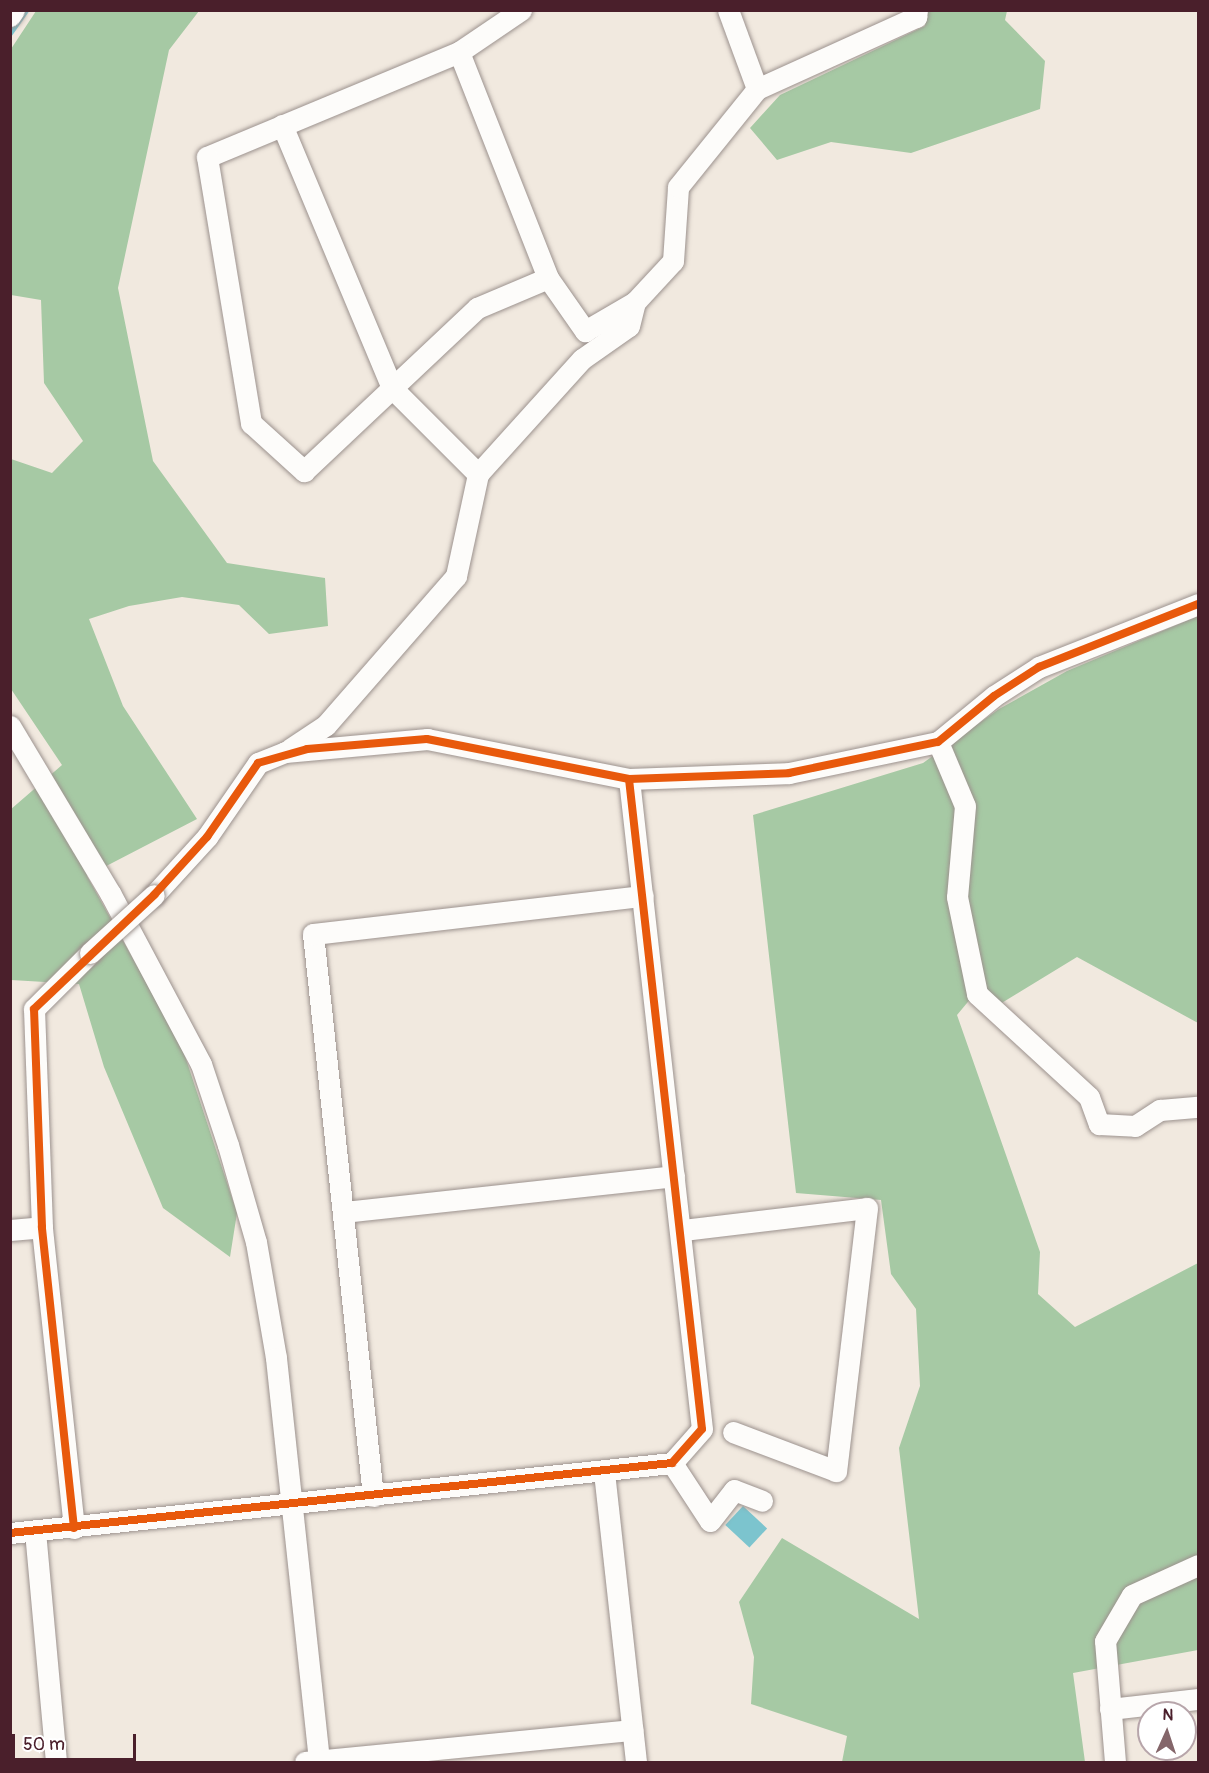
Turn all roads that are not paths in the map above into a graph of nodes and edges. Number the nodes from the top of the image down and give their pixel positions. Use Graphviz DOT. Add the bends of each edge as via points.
graph roads {
  1 [pos="14,10"];
  2 [pos="521,10"];
  3 [pos="728,10"];
  4 [pos="917,10"];
  5 [pos="10,16"];
  6 [pos="459,52"];
  7 [pos="757,89"];
  8 [pos="282,125"];
  9 [pos="548,278"];
  10 [pos="634,302"];
  11 [pos="392,388"];
  12 [pos="477,474"];
  13 [pos="1198,604"];
  14 [pos="10,726"];
  15 [pos="938,742"];
  16 [pos="285,753"];
  17 [pos="629,779"];
  18 [pos="643,896"];
  19 [pos="1198,1107"];
  20 [pos="674,1176"];
  21 [pos="344,1212"];
  22 [pos="42,1227"];
  23 [pos="10,1230"];
  24 [pos="682,1230"];
  25 [pos="733,1432"];
  26 [pos="672,1463"];
  27 [pos="604,1472"];
  28 [pos="373,1496"];
  29 [pos="762,1501"];
  30 [pos="292,1503"];
  31 [pos="74,1528"];
  32 [pos="35,1531"];
  33 [pos="10,1533"];
  34 [pos="1198,1565"];
  35 [pos="1198,1699"];
  36 [pos="1110,1709"];
  37 [pos="632,1730"];
  38 [pos="56,1762"];
  39 [pos="314,1762"];
  40 [pos="636,1762"];
  41 [pos="1115,1762"];
  1 -- 5 [label="street"];
  2 -- 6 [label="street"];
  3 -- 7 [label="street"];
  4 -- 7 [label="street" via="916,17"];
  6 -- 8 [label="street"];
  6 -- 9 [label="street"];
  7 -- 10 [label="street" via="678,187 672,261"];
  8 -- 11 [label="street"];
  8 -- 11 [label="street" via="207,157 251,423 304,471"];
  9 -- 10 [label="street" via="585,331"];
  9 -- 11 [label="street" via="477,308"];
  10 -- 12 [label="street" via="629,326 582,359"];
  11 -- 12 [label="street"];
  12 -- 16 [label="street" via="456,576 326,725"];
  13 -- 15 [label="street" via="1039,668 994,696"];
  14 -- 30 [label="street" via="110,893 201,1064 256,1242 276,1358"];
  15 -- 17 [label="street" via="789,773"];
  15 -- 19 [label="street" via="965,806 957,897 977,994 1089,1097 1099,1124 1135,1126 1160,1110"];
  16 -- 17 [label="street" via="427,739"];
  16 -- 22 [label="street, bridge" via="258,763 207,837 154,895 34,1009"];
  17 -- 18 [label="street"];
  18 -- 20 [label="street"];
  18 -- 21 [label="street" via="313,934"];
  20 -- 21 [label="street"];
  20 -- 24 [label="street"];
  21 -- 28 [label="street"];
  22 -- 23 [label="street"];
  22 -- 31 [label="street"];
  24 -- 25 [label="street" via="867,1208 836,1471"];
  24 -- 26 [label="street" via="702,1430"];
  26 -- 27 [label="street"];
  26 -- 29 [label="street" via="710,1521 734,1490"];
  27 -- 28 [label="street"];
  27 -- 37 [label="street"];
  28 -- 30 [label="street"];
  30 -- 31 [label="street"];
  30 -- 39 [label="street"];
  31 -- 32 [label="street"];
  32 -- 33 [label="street"];
  32 -- 38 [label="street"];
  34 -- 36 [label="street" via="1132,1595 1105,1641"];
  35 -- 36 [label="street"];
  36 -- 41 [label="street"];
  37 -- 39 [label="street"];
  37 -- 40 [label="street"];
}
